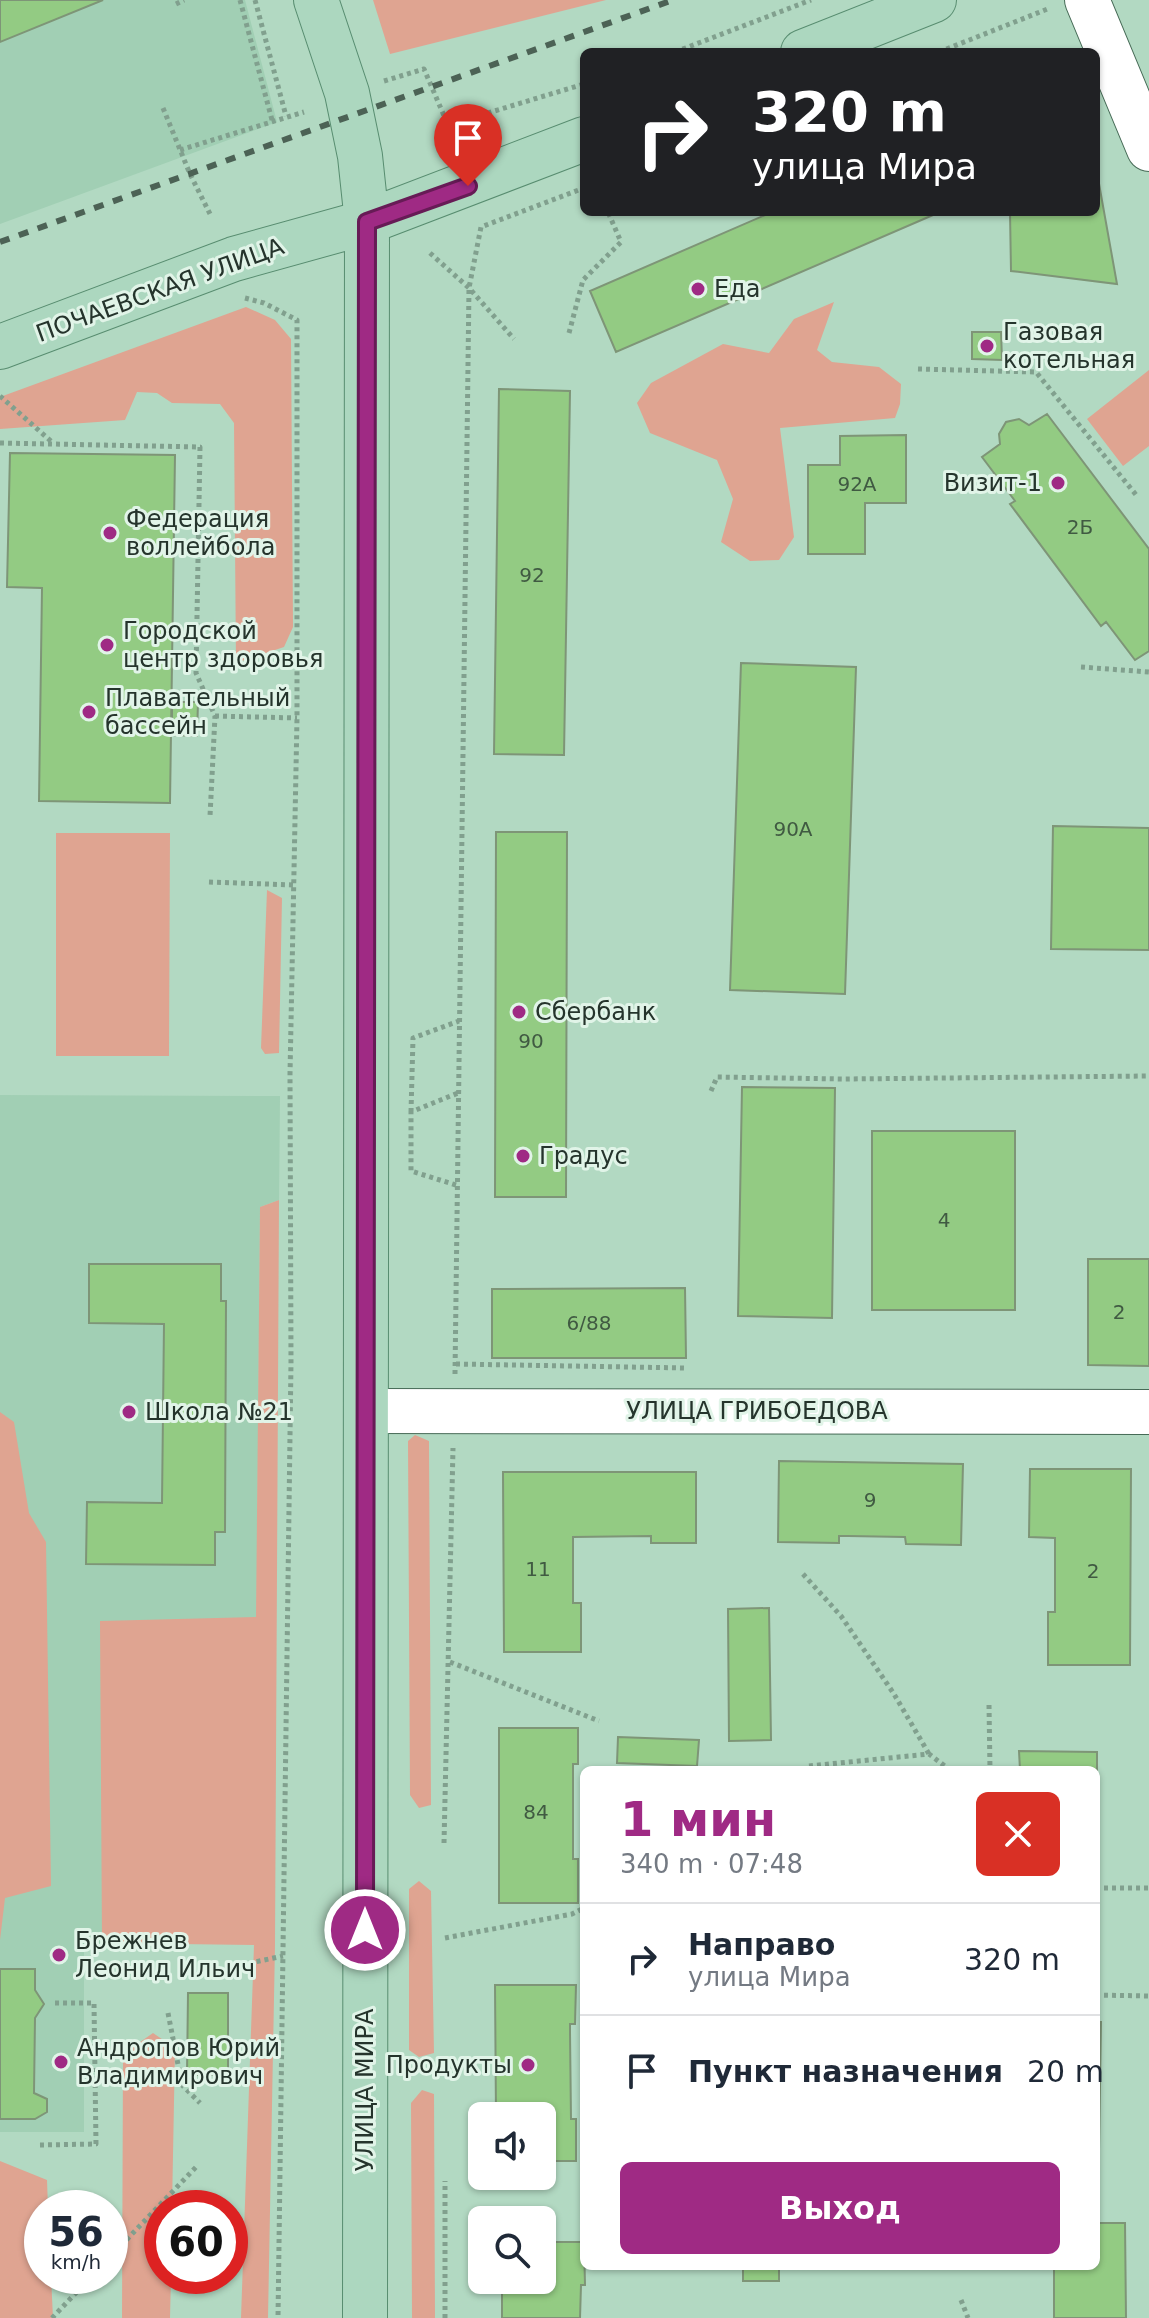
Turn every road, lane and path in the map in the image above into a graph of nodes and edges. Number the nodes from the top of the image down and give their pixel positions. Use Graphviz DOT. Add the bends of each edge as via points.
graph roads {
  1 [pos="184,0"];
  2 [pos="240,0"];
  3 [pos="255,0"];
  4 [pos="316,0"];
  5 [pos="811,0"];
  6 [pos="934,0"];
  7 [pos="1071,3"];
  8 [pos="176,4"];
  9 [pos="685,48"];
  10 [pos="813,48"];
  11 [pos="950,48"];
  12 [pos="1095,48"];
  13 [pos="1100,57"];
  14 [pos="384,81"];
  15 [pos="580,85"];
  16 [pos="163,108"];
  17 [pos="304,112"];
  18 [pos="286,116"];
  19 [pos="272,120"];
  20 [pos="580,141"];
  21 [pos="1149,149"];
  22 [pos="180,150"];
  23 [pos="580,190"];
  24 [pos="210,214"];
  25 [pos="610,216"];
  26 [pos="367,222"];
  27 [pos="430,253"];
  28 [pos="469,288"];
  29 [pos="264,303"];
  30 [pos="569,333"];
  31 [pos="514,339"];
  32 [pos="0,347"];
  33 [pos="918,369"];
  34 [pos="0,396"];
  35 [pos="0,443"];
  36 [pos="54,444"];
  37 [pos="1137,496"];
  38 [pos="1081,667"];
  39 [pos="1149,672"];
  40 [pos="215,716"];
  41 [pos="297,718"];
  42 [pos="210,816"];
  43 [pos="209,882"];
  44 [pos="294,885"];
  45 [pos="459,1021"];
  46 [pos="1149,1076"];
  47 [pos="711,1091"];
  48 [pos="458,1093"];
  49 [pos="411,1112"];
  50 [pos="456,1185"];
  51 [pos="454,1409"];
  52 [pos="366,1411"];
  53 [pos="1149,1412"];
  54 [pos="803,1574"];
  55 [pos="450,1662"];
  56 [pos="989,1705"];
  57 [pos="599,1721"];
  58 [pos="929,1754"];
  59 [pos="809,1766"];
  60 [pos="945,1766"];
  61 [pos="990,1766"];
  62 [pos="444,1843"];
  63 [pos="1100,1888"];
  64 [pos="1149,1888"];
  65 [pos="580,1910"];
  66 [pos="445,1938"];
  67 [pos="283,1956"];
  68 [pos="194,1975"];
  69 [pos="1100,1995"];
  70 [pos="1149,1996"];
  71 [pos="53,2003"];
  72 [pos="168,2013"];
  73 [pos="200,2103"];
  74 [pos="40,2145"];
  75 [pos="198,2165"];
  76 [pos="445,2181"];
  77 [pos="128,2238"];
  78 [pos="75,2294"];
  79 [pos="961,2300"];
  80 [pos="52,2318"];
  81 [pos="278,2318"];
  82 [pos="365,2318"];
  83 [pos="445,2318"];
  84 [pos="968,2318"];
  1 -- 8 [label="path"];
  2 -- 19 [label="path"];
  3 -- 18 [label="path"];
  4 -- 26 [label="main road, УЛИЦА МИРА" via="347,93"];
  5 -- 9 [label="path"];
  6 -- 10 [label="main road"];
  7 -- 11 [label="path"];
  7 -- 12 [label="street"];
  13 -- 21 [label="street"];
  14 -- 15 [label="path" via="424,69 448,125"];
  16 -- 22 [label="path"];
  17 -- 18 [label="path"];
  18 -- 19 [label="path"];
  19 -- 22 [label="path"];
  20 -- 26 [label="main road"];
  22 -- 24 [label="path"];
  23 -- 28 [label="path" via="481,227"];
  25 -- 30 [label="path" via="621,242 583,280"];
  26 -- 32 [label="main road, ПОЧАЕВСКАЯ УЛИЦА" via="234,259"];
  26 -- 52 [label="main road, УЛИЦА МИРА"];
  27 -- 28 [label="path"];
  28 -- 31 [label="path"];
  28 -- 45 [label="path"];
  29 -- 41 [label="path" via="297,320"];
  33 -- 37 [label="path" via="1036,372"];
  34 -- 36 [label="path"];
  35 -- 36 [label="path"];
  36 -- 40 [label="path" via="200,447 196,673"];
  38 -- 39 [label="path"];
  40 -- 41 [label="path"];
  40 -- 42 [label="path"];
  41 -- 44 [label="path"];
  43 -- 44 [label="path"];
  44 -- 67 [label="path"];
  45 -- 48 [label="path"];
  45 -- 49 [label="path" via="413,1038"];
  46 -- 47 [label="path" via="717,1077"];
  48 -- 49 [label="path"];
  48 -- 50 [label="path"];
  49 -- 50 [label="path" via="411,1171"];
  50 -- 51 [label="path"];
  51 -- 52 [label="street, УЛИЦА ГРИБОЕДОВА"];
  51 -- 53 [label="street, УЛИЦА ГРИБОЕДОВА"];
  51 -- 55 [label="path"];
  52 -- 82 [label="main road, УЛИЦА МИРА"];
  54 -- 58 [label="path" via="841,1616"];
  55 -- 57 [label="path"];
  55 -- 62 [label="path"];
  56 -- 61 [label="path"];
  58 -- 59 [label="path"];
  58 -- 60 [label="path"];
  63 -- 64 [label="path"];
  65 -- 66 [label="path"];
  67 -- 68 [label="path"];
  67 -- 81 [label="path"];
  69 -- 70 [label="path"];
  71 -- 74 [label="path" via="94,2003 96,2144"];
  72 -- 73 [label="path" via="182,2085"];
  75 -- 77 [label="path"];
  76 -- 83 [label="path"];
  78 -- 80 [label="path"];
  79 -- 84 [label="path"];
}
